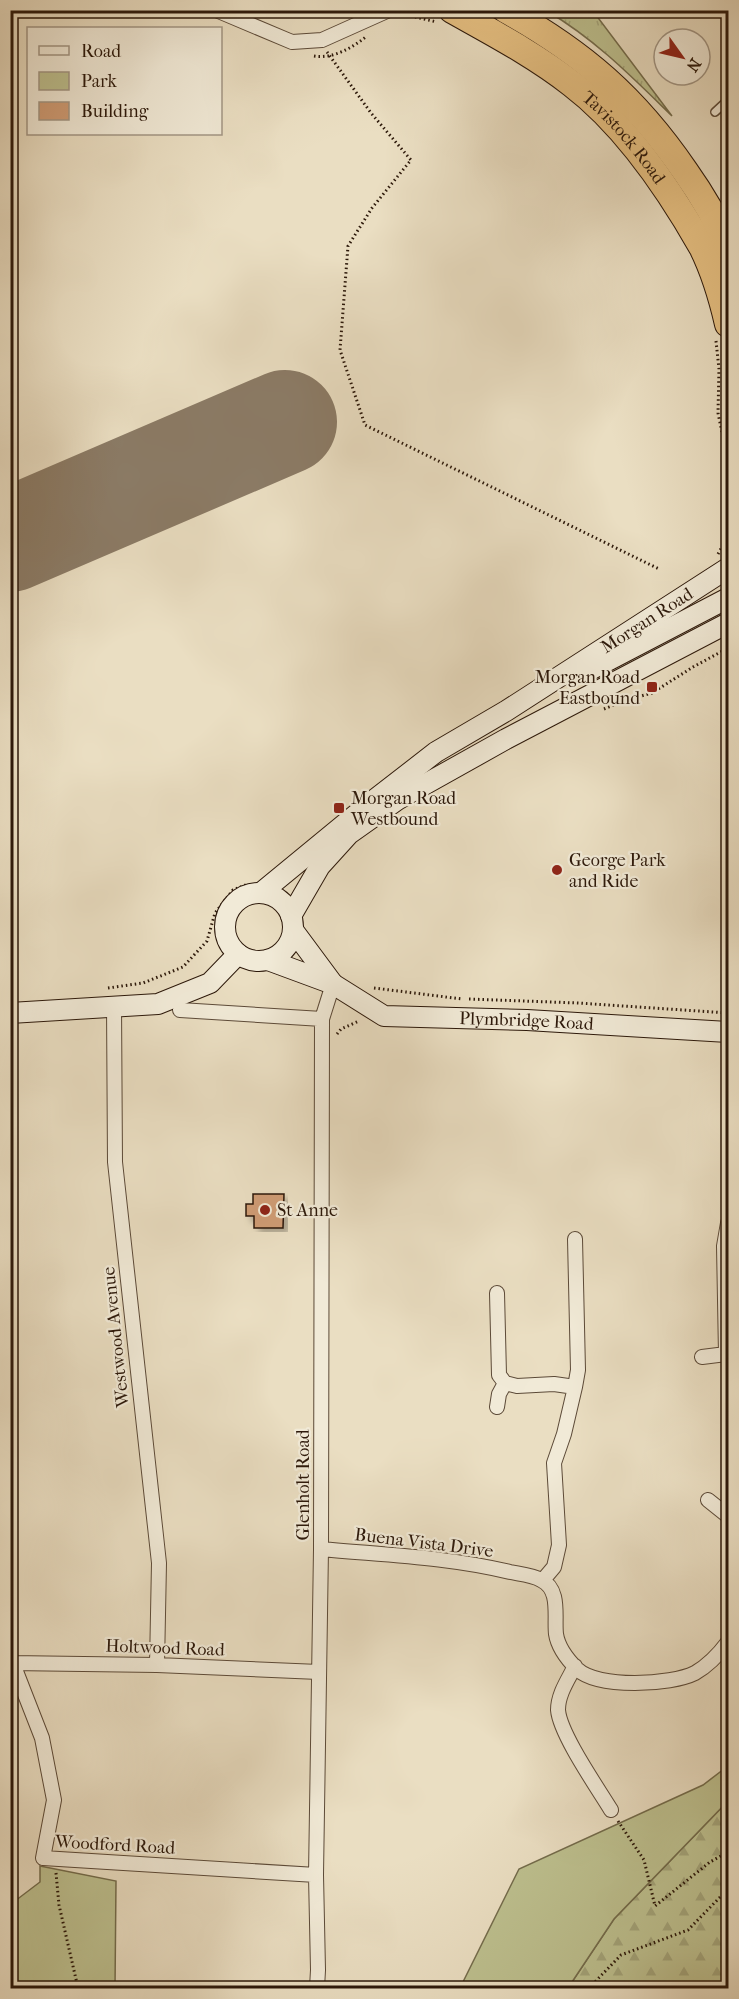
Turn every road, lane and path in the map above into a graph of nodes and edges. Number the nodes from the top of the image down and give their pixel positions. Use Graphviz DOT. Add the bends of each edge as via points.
graph roads {
  1 [pos="216,10"];
  2 [pos="368,10"];
  3 [pos="389,10"];
  4 [pos="403,10"];
  5 [pos="506,10"];
  6 [pos="723,10"];
  7 [pos="729,15"];
  8 [pos="445,16"];
  9 [pos="245,17"];
  10 [pos="349,28"];
  11 [pos="319,40"];
  12 [pos="729,100"];
  13 [pos="715,112"];
  14 [pos="729,247"];
  15 [pos="722,328"];
  16 [pos="729,461"];
  17 [pos="729,568"];
  18 [pos="659,569"];
  19 [pos="729,598"];
  20 [pos="729,623"];
  21 [pos="729,648"];
  22 [pos="602,710"];
  23 [pos="506,711"];
  24 [pos="262,892"];
  25 [pos="292,923"];
  26 [pos="238,954"];
  27 [pos="268,960"];
  28 [pos="366,983"];
  29 [pos="333,984"];
  30 [pos="114,1005"];
  31 [pos="180,1010"];
  32 [pos="10,1013"];
  33 [pos="729,1013"];
  34 [pos="384,1016"];
  35 [pos="321,1019"];
  36 [pos="729,1032"];
  37 [pos="321,1053"];
  38 [pos="729,1223"];
  39 [pos="575,1239"];
  40 [pos="497,1293"];
  41 [pos="702,1357"];
  42 [pos="505,1383"];
  43 [pos="575,1387"];
  44 [pos="497,1407"];
  45 [pos="708,1500"];
  46 [pos="729,1516"];
  47 [pos="321,1549"];
  48 [pos="543,1580"];
  49 [pos="729,1642"];
  50 [pos="12,1661"];
  51 [pos="157,1665"];
  52 [pos="575,1666"];
  53 [pos="319,1671"];
  54 [pos="611,1810"];
  55 [pos="729,1852"];
  56 [pos="55,1859"];
  57 [pos="316,1875"];
  58 [pos="729,1888"];
  59 [pos="78,1989"];
  60 [pos="317,1989"];
  61 [pos="590,1989"];
  1 -- 9 [label="street"];
  2 -- 10 [label="street"];
  3 -- 10 [label="street"];
  4 -- 8 [label="path" via="415,17"];
  5 -- 14 [label="highway, Tavistock Road" via="569,50 633,105 665,141 704,199"];
  6 -- 7 [label="street"];
  8 -- 15 [label="highway, Tavistock Road" via="511,43 573,84 630,141 655,172 702,249 723,299"];
  9 -- 11 [label="street" via="292,42"];
  10 -- 11 [label="street"];
  11 -- 18 [label="path" via="371,113 411,160 372,208 348,246 340,350 365,425"];
  12 -- 13 [label="lane"];
  15 -- 16 [label="path" via="718,413"];
  17 -- 23 [label="main road, Morgan Road"];
  19 -- 23 [label="main road, Morgan Road"];
  20 -- 25 [label="main road, Morgan Road" via="397,800 349,834 320,866"];
  21 -- 22 [label="path" via="652,693"];
  23 -- 24 [label="main road, Morgan Road" via="436,752"];
  24 -- 25 [label="main road" via="286,906"];
  24 -- 26 [label="main road" via="238,899 227,915 225,934"];
  25 -- 27 [label="main road" via="290,942"];
  25 -- 29 [label="main road"];
  26 -- 27 [label="main road" via="249,960"];
  26 -- 30 [label="main road" via="210,983 179,996 158,1004"];
  27 -- 29 [label="main road"];
  28 -- 33 [label="path" via="375,989 460,999"];
  29 -- 34 [label="main road"];
  29 -- 35 [label="street, Glenholt Road"];
  30 -- 32 [label="main road"];
  30 -- 51 [label="street, Westwood Avenue" via="115,1162 159,1563"];
  31 -- 35 [label="street"];
  34 -- 36 [label="main road, Plymbridge Road"];
  34 -- 37 [label="path" via="340,1029"];
  35 -- 37 [label="street, Glenholt Road"];
  37 -- 47 [label="street, Glenholt Road"];
  38 -- 41 [label="street" via="724,1246 726,1354"];
  39 -- 43 [label="street"];
  40 -- 42 [label="street" via="499,1375"];
  42 -- 43 [label="street"];
  42 -- 44 [label="street"];
  43 -- 48 [label="street" via="554,1463 559,1545 554,1567"];
  45 -- 46 [label="street"];
  47 -- 48 [label="street, Buena Vista Drive" via="476,1564"];
  47 -- 53 [label="street, Glenholt Road"];
  48 -- 52 [label="street" via="553,1593 556,1634"];
  49 -- 52 [label="street" via="712,1661 676,1679 601,1681"];
  50 -- 51 [label="street, Holtwood Road"];
  50 -- 56 [label="street, Woodford Road" via="42,1738 54,1800 43,1858"];
  51 -- 53 [label="street, Holtwood Road"];
  52 -- 54 [label="street" via="558,1708 561,1727"];
  53 -- 57 [label="street, Glenholt Road"];
  54 -- 55 [label="path" via="644,1860 656,1906 710,1862"];
  56 -- 57 [label="street, Woodford Road"];
  56 -- 59 [label="path" via="59,1905"];
  57 -- 60 [label="street, Glenholt Road"];
  58 -- 61 [label="path" via="688,1930 621,1955"];
}
